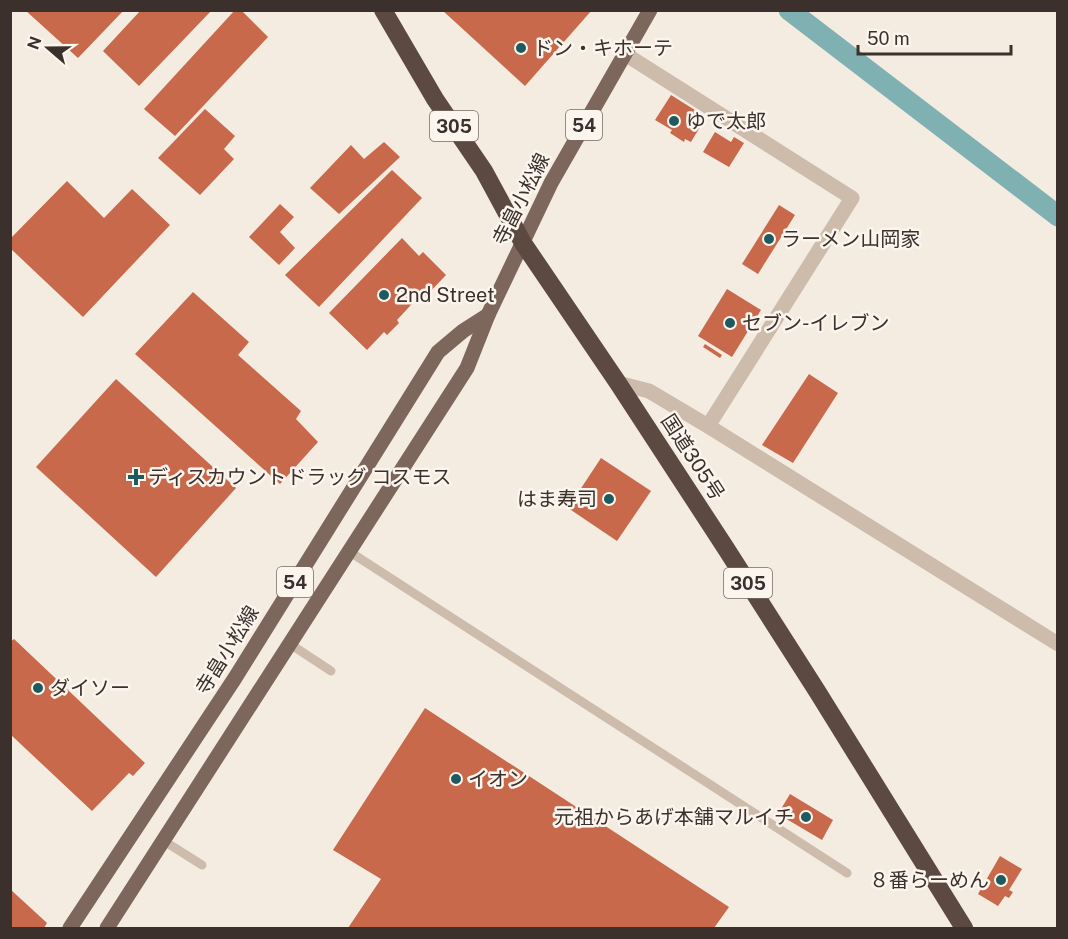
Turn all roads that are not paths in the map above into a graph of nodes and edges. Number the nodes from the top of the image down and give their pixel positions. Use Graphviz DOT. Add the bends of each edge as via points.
graph roads {
  1 [pos="383,10"];
  2 [pos="650,10"];
  3 [pos="625,54"];
  4 [pos="523,243"];
  5 [pos="488,315"];
  6 [pos="618,383"];
  7 [pos="708,426"];
  8 [pos="350,552"];
  9 [pos="290,644"];
  10 [pos="1058,644"];
  11 [pos="331,671"];
  12 [pos="164,841"];
  13 [pos="202,866"];
  14 [pos="846,873"];
  15 [pos="70,928"];
  16 [pos="107,928"];
  17 [pos="964,928"];
  1 -- 4 [label="highway, 国道305号 / 305" via="435,99 484,171"];
  2 -- 3 [label="main road, 寺畠小松線 / 54"];
  3 -- 4 [label="main road, 寺畠小松線 / 54" via="551,183"];
  3 -- 7 [label="street" via="852,198"];
  4 -- 5 [label="main road, 寺畠小松線 / 54"];
  4 -- 6 [label="highway, 国道305号 / 305"];
  5 -- 8 [label="main road, 寺畠小松線 / 54" via="467,368"];
  5 -- 15 [label="main road, 寺畠小松線 / 54" via="438,352 235,678"];
  6 -- 7 [label="street" via="649,391"];
  6 -- 17 [label="highway, 国道305号 / 305"];
  7 -- 10 [label="street"];
  8 -- 9 [label="main road, 寺畠小松線 / 54"];
  8 -- 14 [label="lane"];
  9 -- 11 [label="lane"];
  9 -- 12 [label="main road, 寺畠小松線 / 54"];
  12 -- 13 [label="lane"];
  12 -- 16 [label="main road, 寺畠小松線 / 54"];
}
